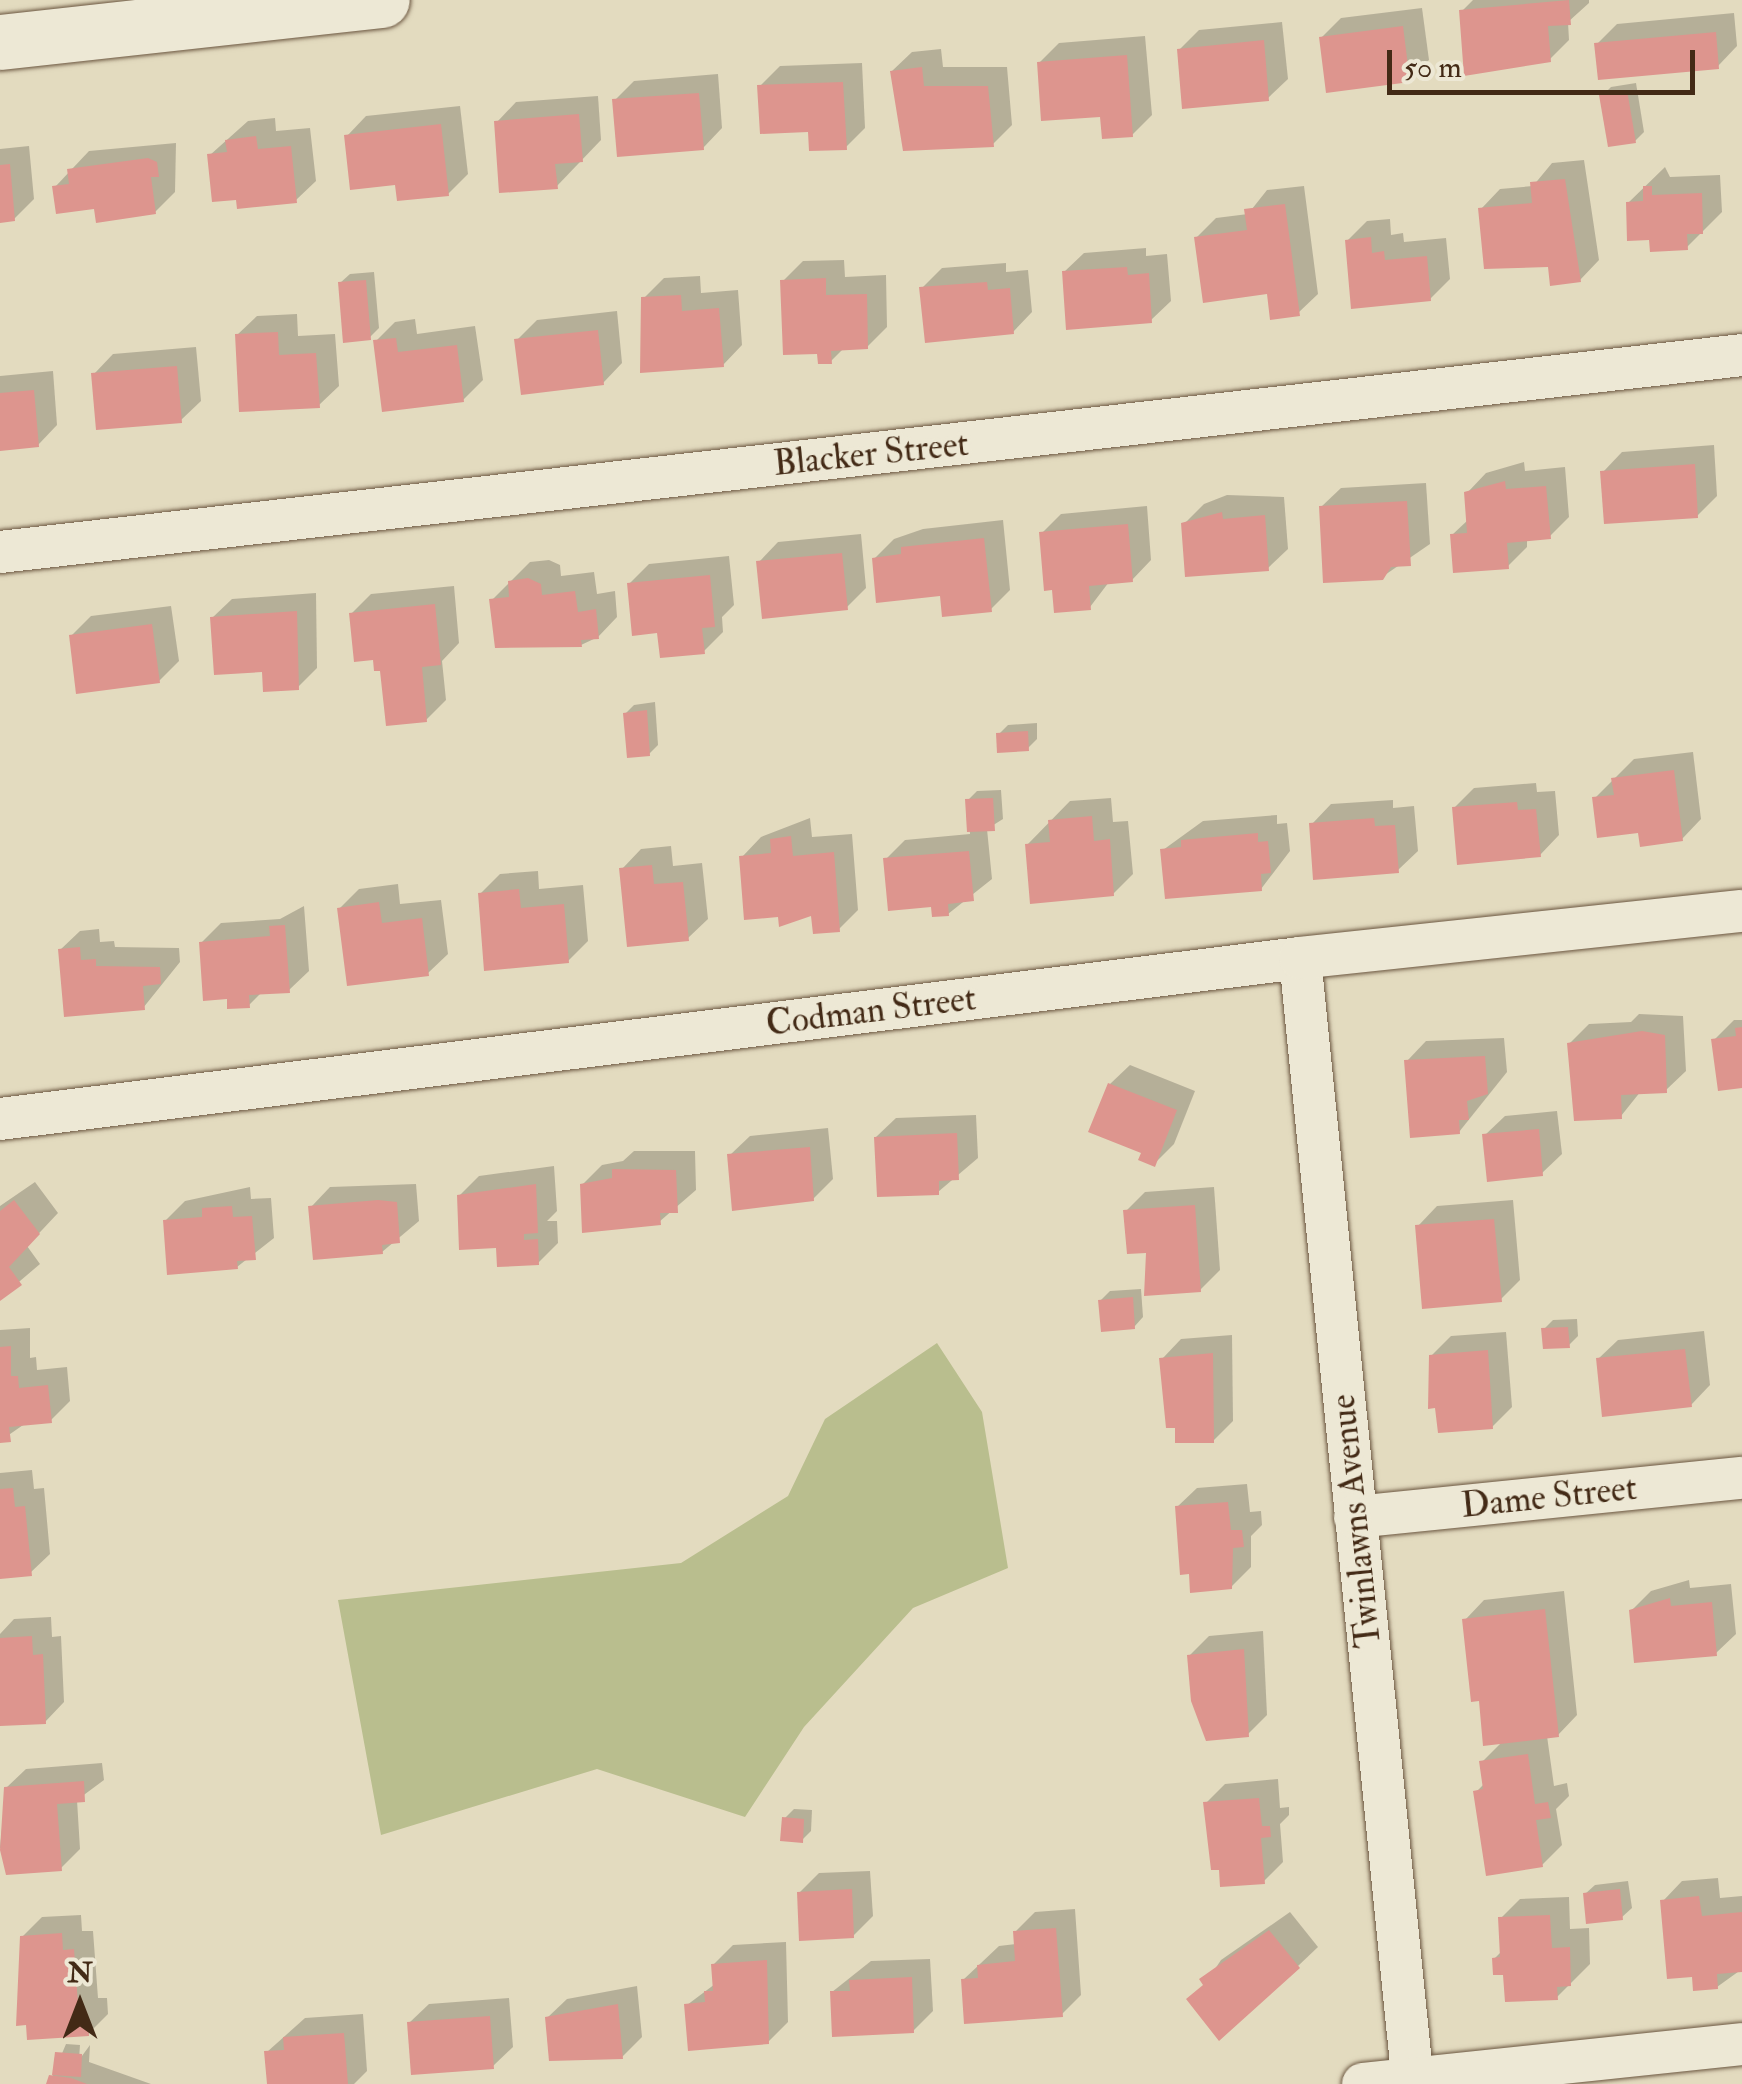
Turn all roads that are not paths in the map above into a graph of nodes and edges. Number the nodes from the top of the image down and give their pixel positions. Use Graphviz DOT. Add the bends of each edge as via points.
graph roads {
  1 [pos="382,0"];
  2 [pos="0,42"];
  3 [pos="1742,355"];
  4 [pos="0,552"];
  5 [pos="1742,910"];
  6 [pos="1300,958"];
  7 [pos="0,1119"];
  8 [pos="1742,1478"];
  9 [pos="1355,1517"];
  10 [pos="1742,2044"];
  11 [pos="1413,2081"];
  12 [pos="1363,2084"];
  1 -- 2 [label="street"];
  3 -- 4 [label="street, Blacker Street"];
  5 -- 6 [label="street, Codman Street"];
  6 -- 7 [label="street, Codman Street"];
  6 -- 9 [label="street, Twinlawns Avenue"];
  8 -- 9 [label="street, Dame Street"];
  9 -- 11 [label="street, Twinlawns Avenue"];
  10 -- 11 [label="street"];
  11 -- 12 [label="street"];
}
